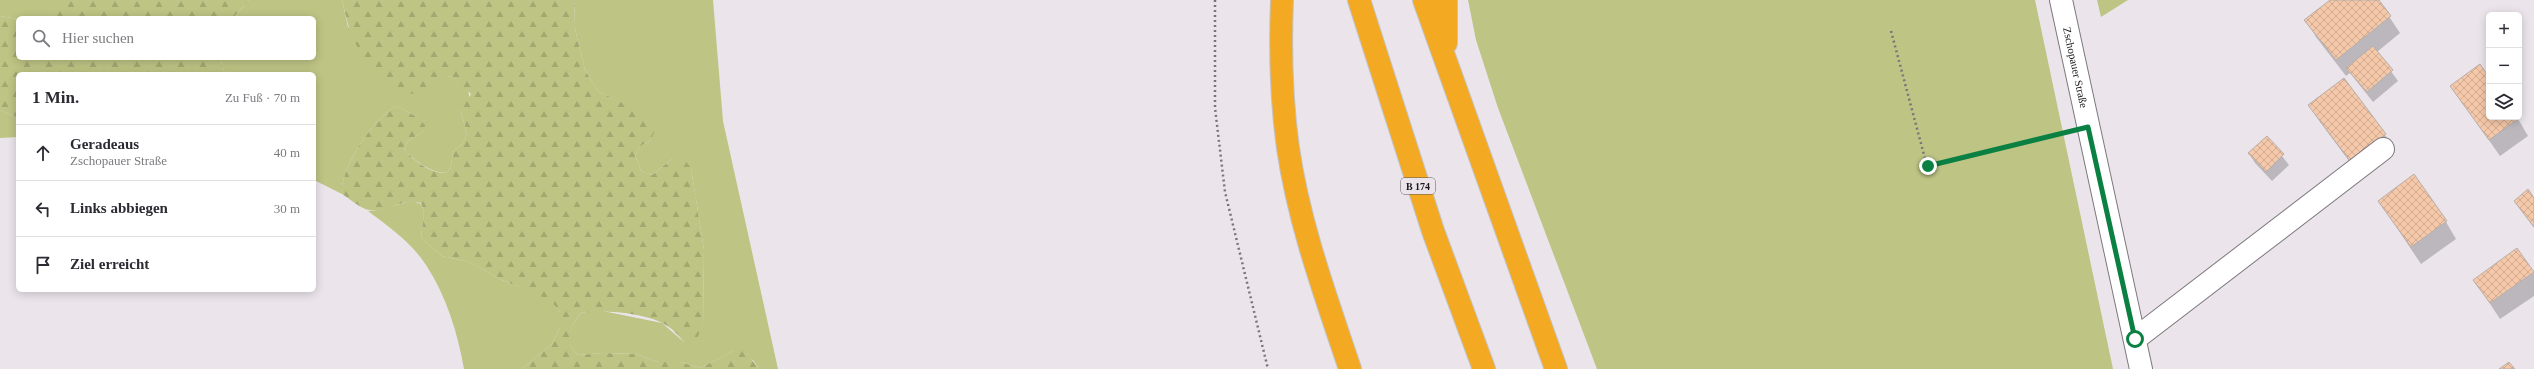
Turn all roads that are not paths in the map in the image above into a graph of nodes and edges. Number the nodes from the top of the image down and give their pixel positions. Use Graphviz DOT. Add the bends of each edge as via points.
graph roads {
  1 [pos="1282,0"];
  2 [pos="1359,0"];
  3 [pos="1424,0"];
  4 [pos="1446,0"];
  5 [pos="2061,0"];
  6 [pos="1446,56"];
  7 [pos="2383,149"];
  8 [pos="2135,339"];
  9 [pos="1350,369"];
  10 [pos="1484,369"];
  11 [pos="1556,369"];
  12 [pos="2142,369"];
  1 -- 9 [label="highway" via="1282,91 1288,149 1317,271"];
  2 -- 10 [label="highway, B 174" via="1433,231"];
  3 -- 6 [label="highway"];
  4 -- 6 [label="highway"];
  5 -- 8 [label="street, Zschopauer Straße"];
  6 -- 11 [label="highway"];
  7 -- 8 [label="street"];
  8 -- 12 [label="street, Zschopauer Straße"];
}
